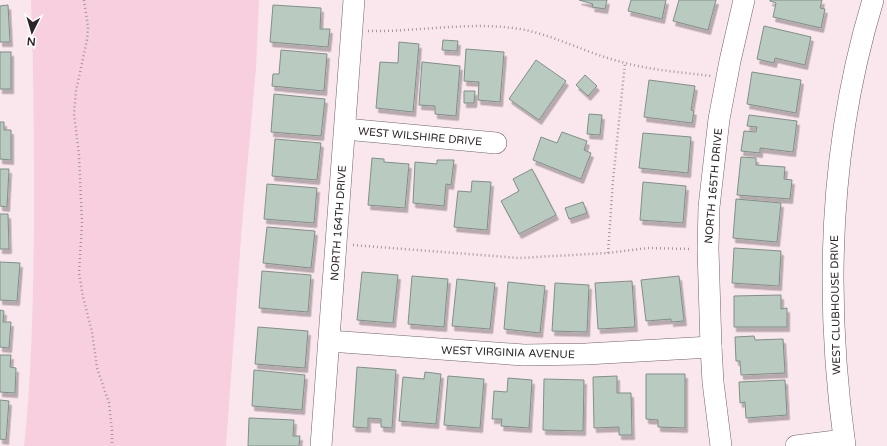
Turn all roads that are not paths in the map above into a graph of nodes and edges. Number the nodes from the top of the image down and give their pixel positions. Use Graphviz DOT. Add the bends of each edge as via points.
graph roads {
  1 [pos="354,0"];
  2 [pos="744,0"];
  3 [pos="873,0"];
  4 [pos="345,129"];
  5 [pos="496,143"];
  6 [pos="329,341"];
  7 [pos="711,347"];
  8 [pos="844,443"];
  9 [pos="321,446"];
  10 [pos="721,446"];
  11 [pos="796,446"];
  1 -- 4 [label="street, NORTH 164TH DRIVE"];
  2 -- 7 [label="street, NORTH 165TH DRIVE" via="719,119 710,200 708,249"];
  3 -- 8 [label="street, WEST CLUBHOUSE DRIVE" via="852,78 840,153 834,215 833,317"];
  4 -- 5 [label="street, WEST WILSHIRE DRIVE"];
  4 -- 6 [label="street, NORTH 164TH DRIVE"];
  6 -- 7 [label="street, WEST VIRGINIA AVENUE" via="524,355"];
  6 -- 9 [label="street, NORTH 164TH DRIVE"];
  7 -- 10 [label="street, NORTH 165TH DRIVE"];
  8 -- 11 [label="street"];
}
